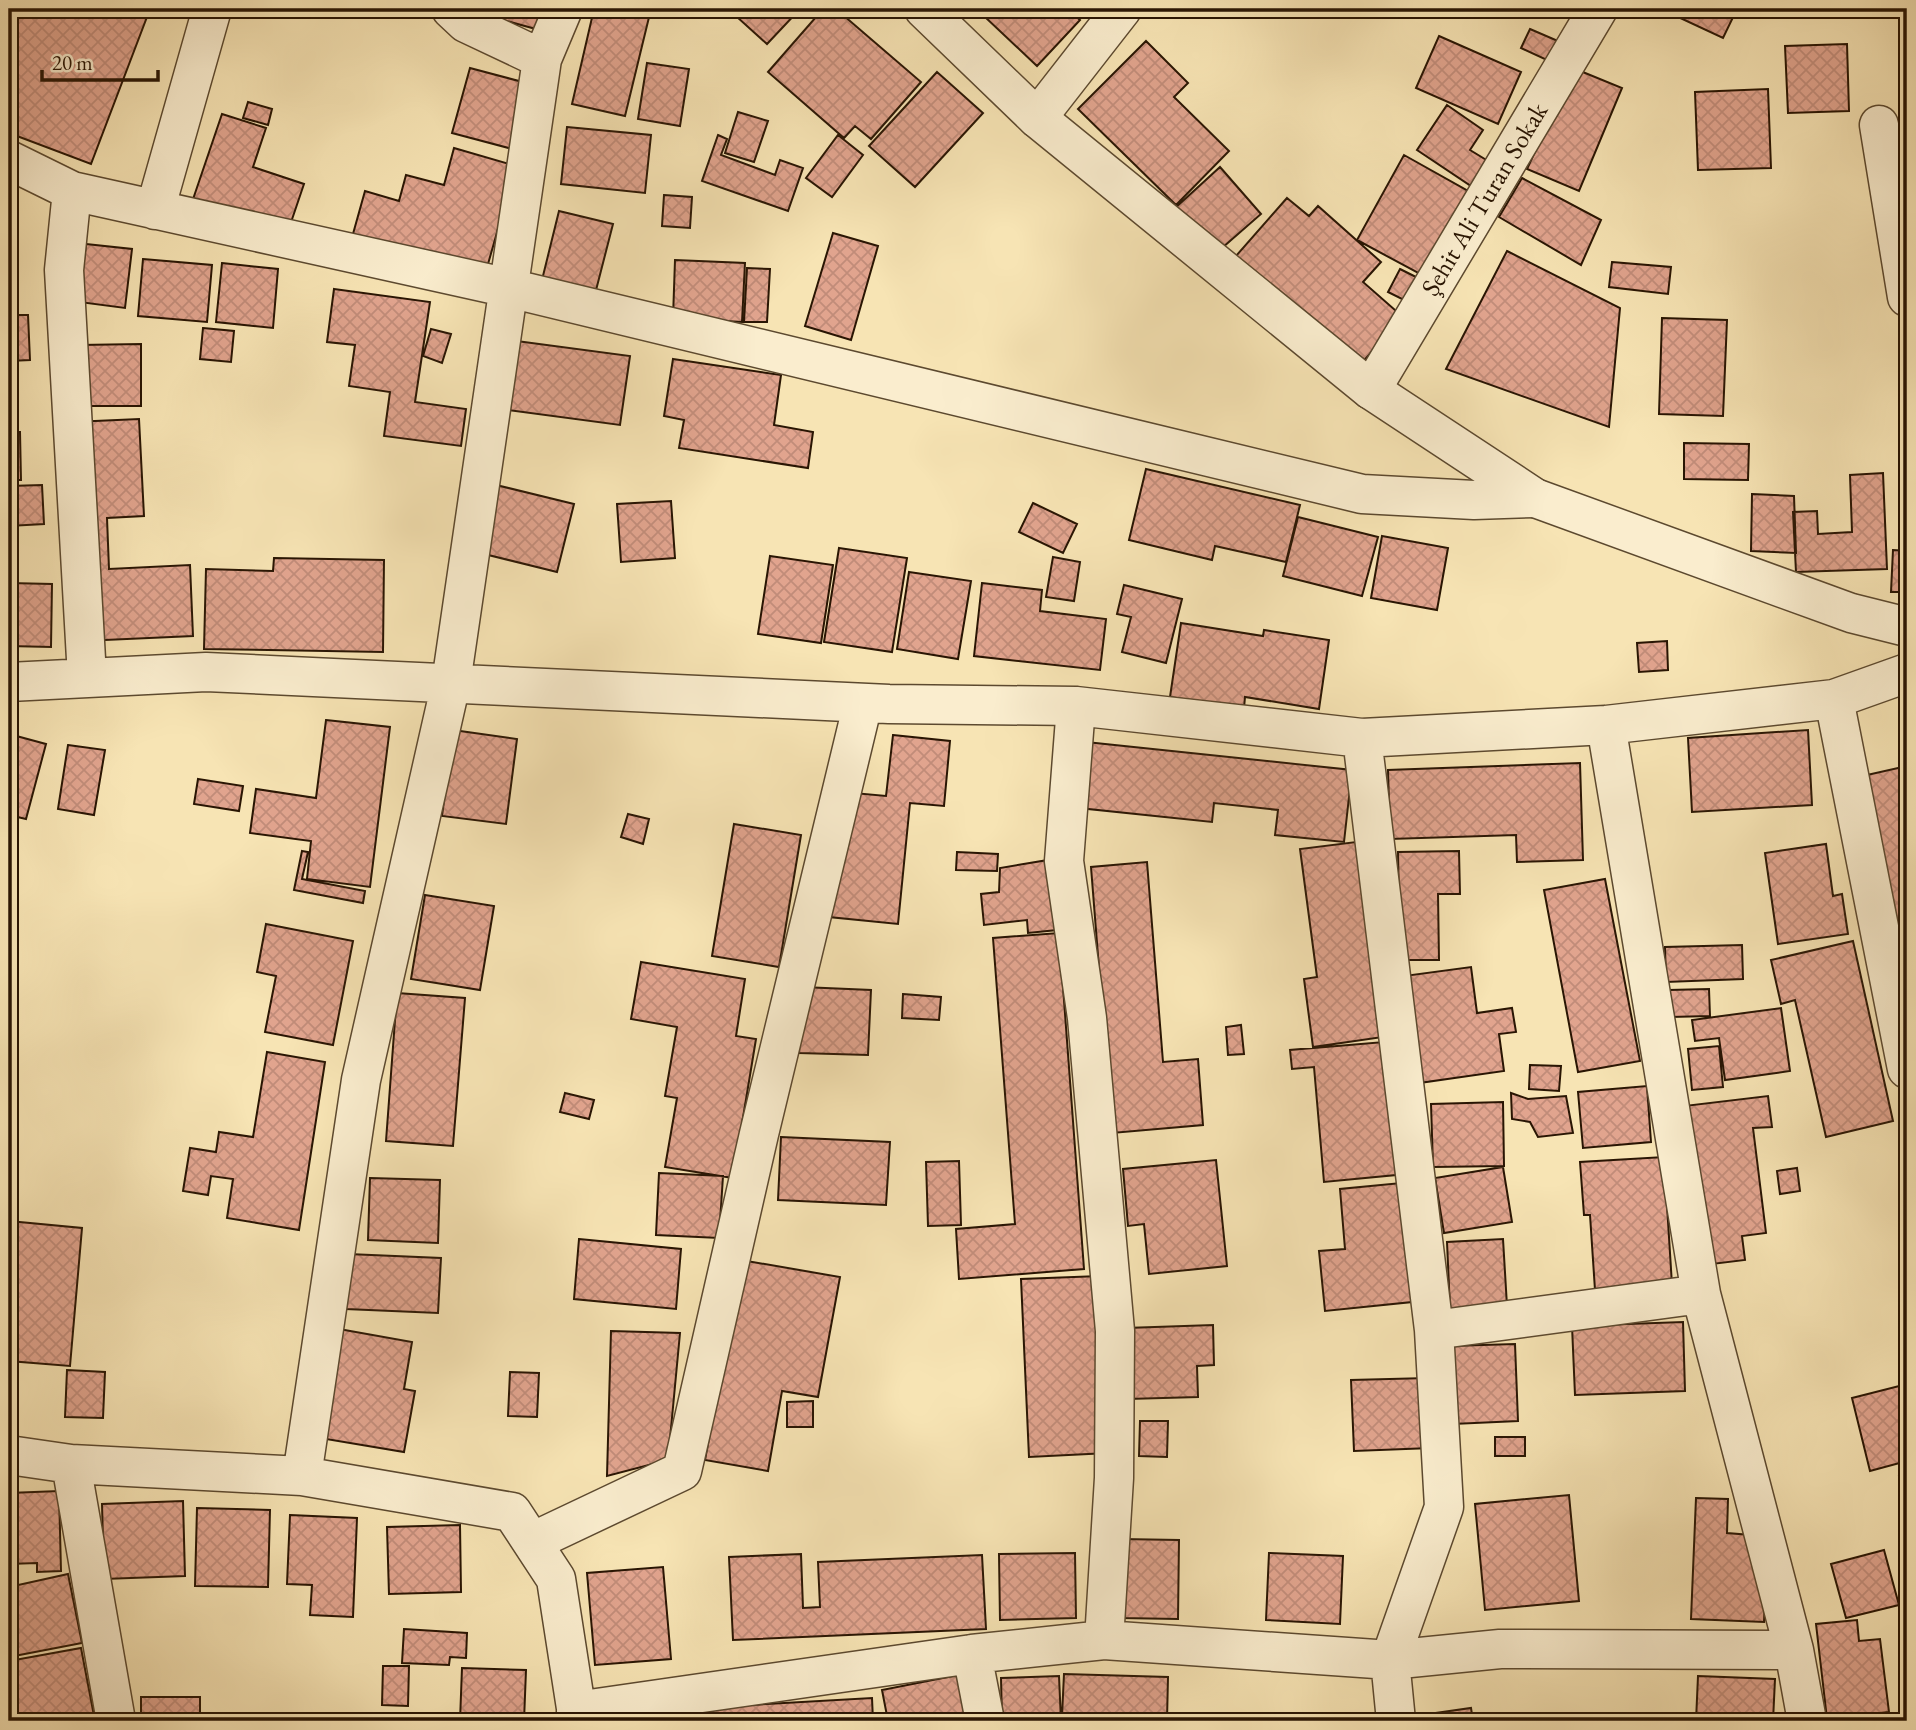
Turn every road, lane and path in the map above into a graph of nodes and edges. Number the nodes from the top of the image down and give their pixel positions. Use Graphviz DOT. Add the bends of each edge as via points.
graph roads {
  1 [pos="212,9"];
  2 [pos="452,9"];
  3 [pos="563,9"];
  4 [pos="923,9"];
  5 [pos="1122,9"];
  6 [pos="1598,9"];
  7 [pos="542,59"];
  8 [pos="1037,118"];
  9 [pos="1879,125"];
  10 [pos="9,160"];
  11 [pos="72,191"];
  12 [pos="155,210"];
  13 [pos="509,288"];
  14 [pos="1907,297"];
  15 [pos="1371,390"];
  16 [pos="1535,498"];
  17 [pos="1907,627"];
  18 [pos="1907,673"];
  19 [pos="87,677"];
  20 [pos="9,682"];
  21 [pos="451,683"];
  22 [pos="1833,699"];
  23 [pos="863,703"];
  24 [pos="1076,706"];
  25 [pos="1606,725"];
  26 [pos="1363,737"];
  27 [pos="1907,1069"];
  28 [pos="1700,1294"];
  29 [pos="1434,1330"];
  30 [pos="9,1455"];
  31 [pos="71,1464"];
  32 [pos="302,1476"];
  33 [pos="532,1542"];
  34 [pos="1104,1640"];
  35 [pos="1794,1650"];
  36 [pos="972,1654"];
  37 [pos="1390,1660"];
  38 [pos="577,1716"];
  39 [pos="116,1721"];
  40 [pos="985,1721"];
  41 [pos="1396,1721"];
  42 [pos="1807,1721"];
  1 -- 12 [label="street"];
  2 -- 7 [label="street" via="466,23"];
  3 -- 7 [label="street"];
  4 -- 8 [label="street"];
  5 -- 8 [label="street"];
  6 -- 15 [label="street, Şehit Ali Turan Sokak"];
  7 -- 13 [label="street"];
  8 -- 15 [label="street"];
  9 -- 14 [label="street"];
  10 -- 11 [label="street"];
  11 -- 12 [label="street"];
  11 -- 19 [label="street" via="64,271"];
  12 -- 13 [label="street"];
  13 -- 16 [label="street" via="1362,494"];
  13 -- 21 [label="street"];
  15 -- 16 [label="street"];
  16 -- 17 [label="street" via="1851,613"];
  18 -- 22 [label="street"];
  19 -- 20 [label="street"];
  19 -- 21 [label="street" via="206,672"];
  21 -- 23 [label="street"];
  21 -- 32 [label="street" via="361,1080"];
  22 -- 25 [label="street"];
  22 -- 27 [label="street"];
  23 -- 24 [label="street"];
  23 -- 33 [label="street" via="682,1471"];
  24 -- 26 [label="street"];
  24 -- 34 [label="street" via="1064,861 1087,1018 1115,1331 1114,1478"];
  25 -- 26 [label="street"];
  25 -- 28 [label="street"];
  26 -- 29 [label="street"];
  28 -- 29 [label="street"];
  28 -- 35 [label="street"];
  29 -- 37 [label="street" via="1444,1507"];
  30 -- 31 [label="street"];
  31 -- 32 [label="street"];
  31 -- 39 [label="street"];
  32 -- 33 [label="street" via="512,1512"];
  33 -- 38 [label="street" via="556,1579"];
  34 -- 36 [label="street"];
  34 -- 37 [label="street"];
  35 -- 37 [label="street" via="1500,1648"];
  35 -- 42 [label="street"];
  36 -- 38 [label="street"];
  36 -- 40 [label="street"];
  37 -- 41 [label="street"];
}
